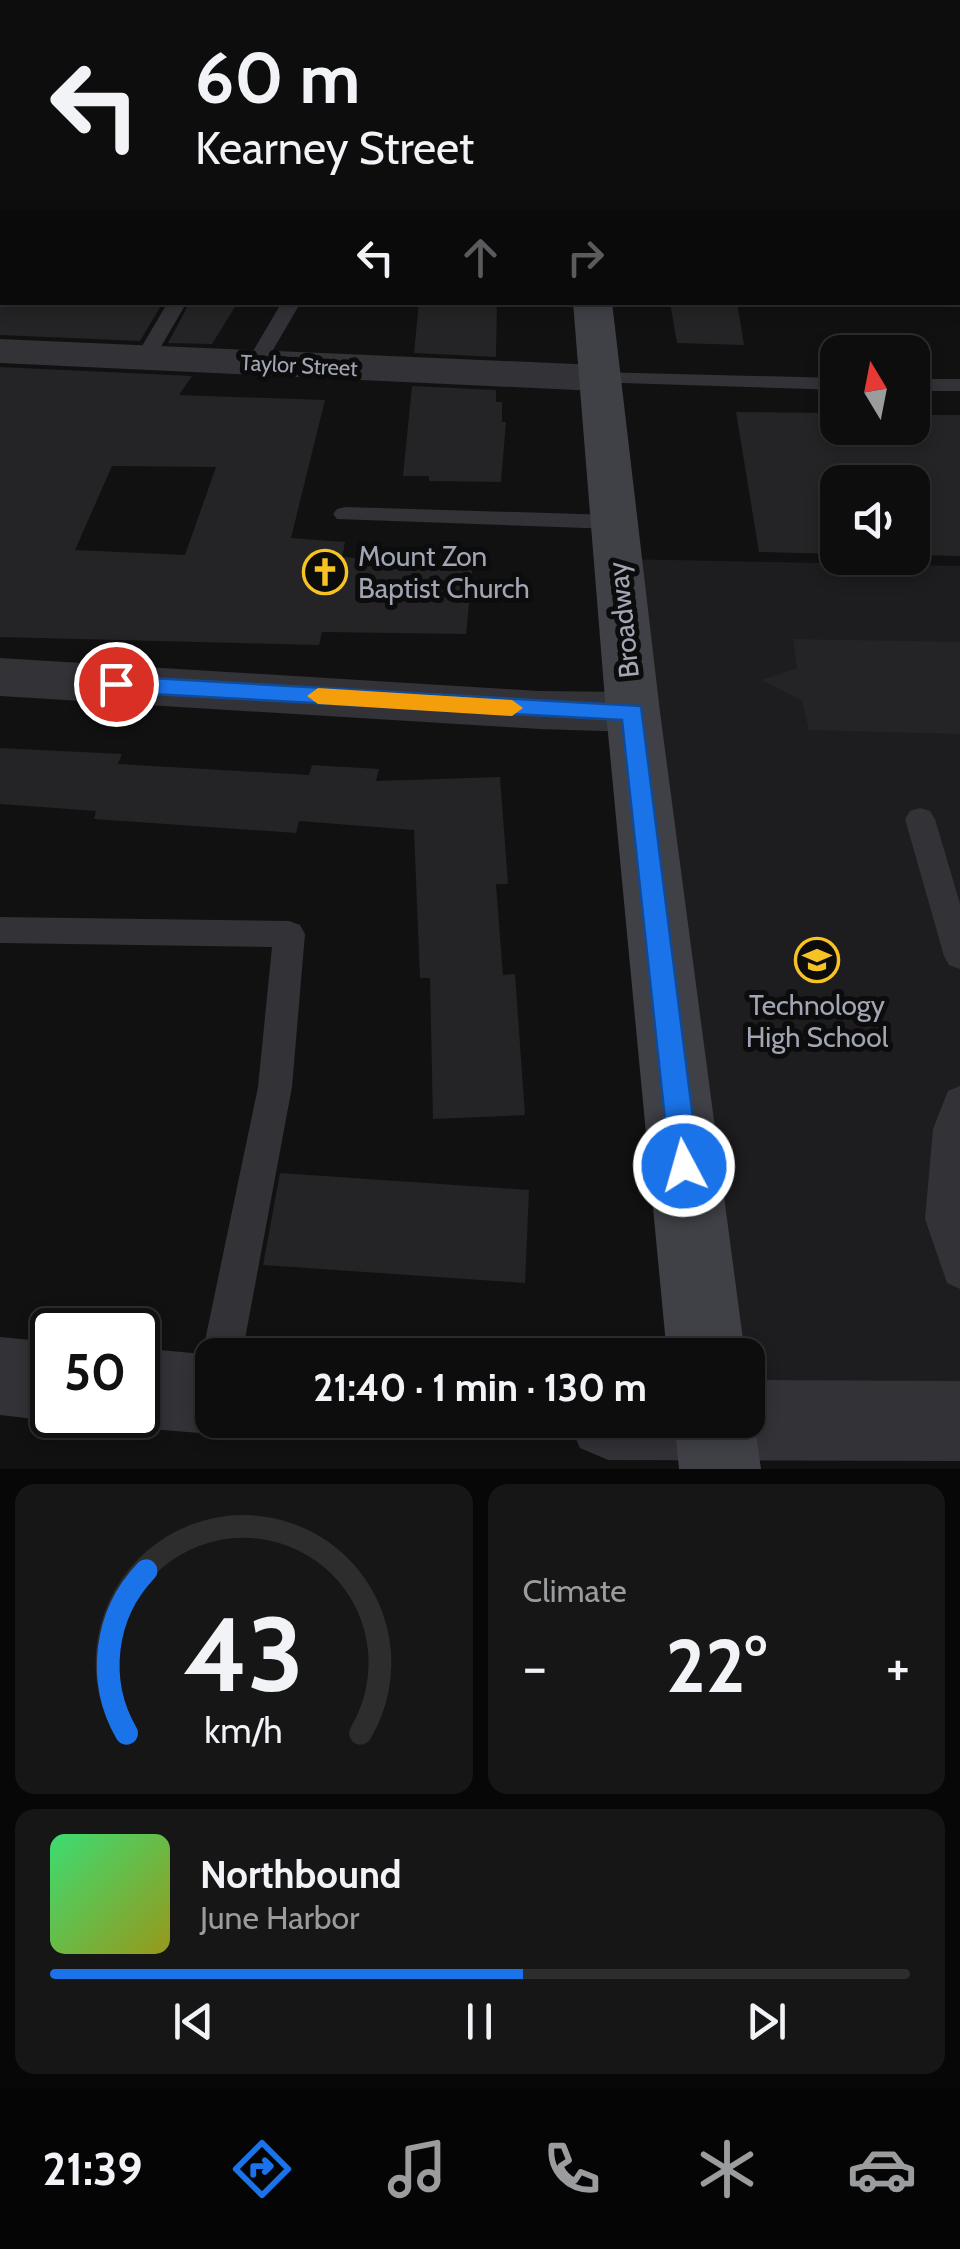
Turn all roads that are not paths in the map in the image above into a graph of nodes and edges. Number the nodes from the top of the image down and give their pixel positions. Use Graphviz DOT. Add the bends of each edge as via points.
graph roads {
  1 [pos="176,305"];
  2 [pos="290,305"];
  3 [pos="592,305"];
  4 [pos="0,352"];
  5 [pos="145,358"];
  6 [pos="256,363"];
  7 [pos="598,378"];
  8 [pos="820,384"];
  9 [pos="930,385"];
  10 [pos="960,385"];
  11 [pos="345,514"];
  12 [pos="613,522"];
  13 [pos="0,677"];
  14 [pos="633,712"];
  15 [pos="920,819"];
  16 [pos="0,930"];
  17 [pos="960,956"];
  18 [pos="960,1102"];
  19 [pos="960,1270"];
  20 [pos="225,1338"];
  21 [pos="704,1338"];
  22 [pos="0,1376"];
  23 [pos="30,1379"];
  24 [pos="160,1390"];
  25 [pos="195,1393"];
  26 [pos="765,1421"];
  27 [pos="960,1421"];
  28 [pos="716,1438"];
  29 [pos="720,1469"];
  1 -- 5 [label="lane"];
  2 -- 6 [label="lane"];
  3 -- 7 [label="main road, Broadway"];
  4 -- 5 [label="street, Taylor Street"];
  5 -- 6 [label="street, Taylor Street"];
  6 -- 7 [label="street, Taylor Street"];
  7 -- 8 [label="lane"];
  7 -- 12 [label="main road, Broadway"];
  9 -- 10 [label="lane"];
  11 -- 12 [label="lane"];
  12 -- 14 [label="main road, Broadway"];
  13 -- 14 [label="street"];
  14 -- 21 [label="main road, Broadway"];
  15 -- 17 [label="lane"];
  16 -- 20 [label="lane" via="289,934 275,1087"];
  18 -- 19 [label="lane" via="950,1129 943,1219"];
  22 -- 23 [label="street"];
  24 -- 25 [label="street"];
  26 -- 27 [label="street"];
  28 -- 29 [label="main road"];
}
